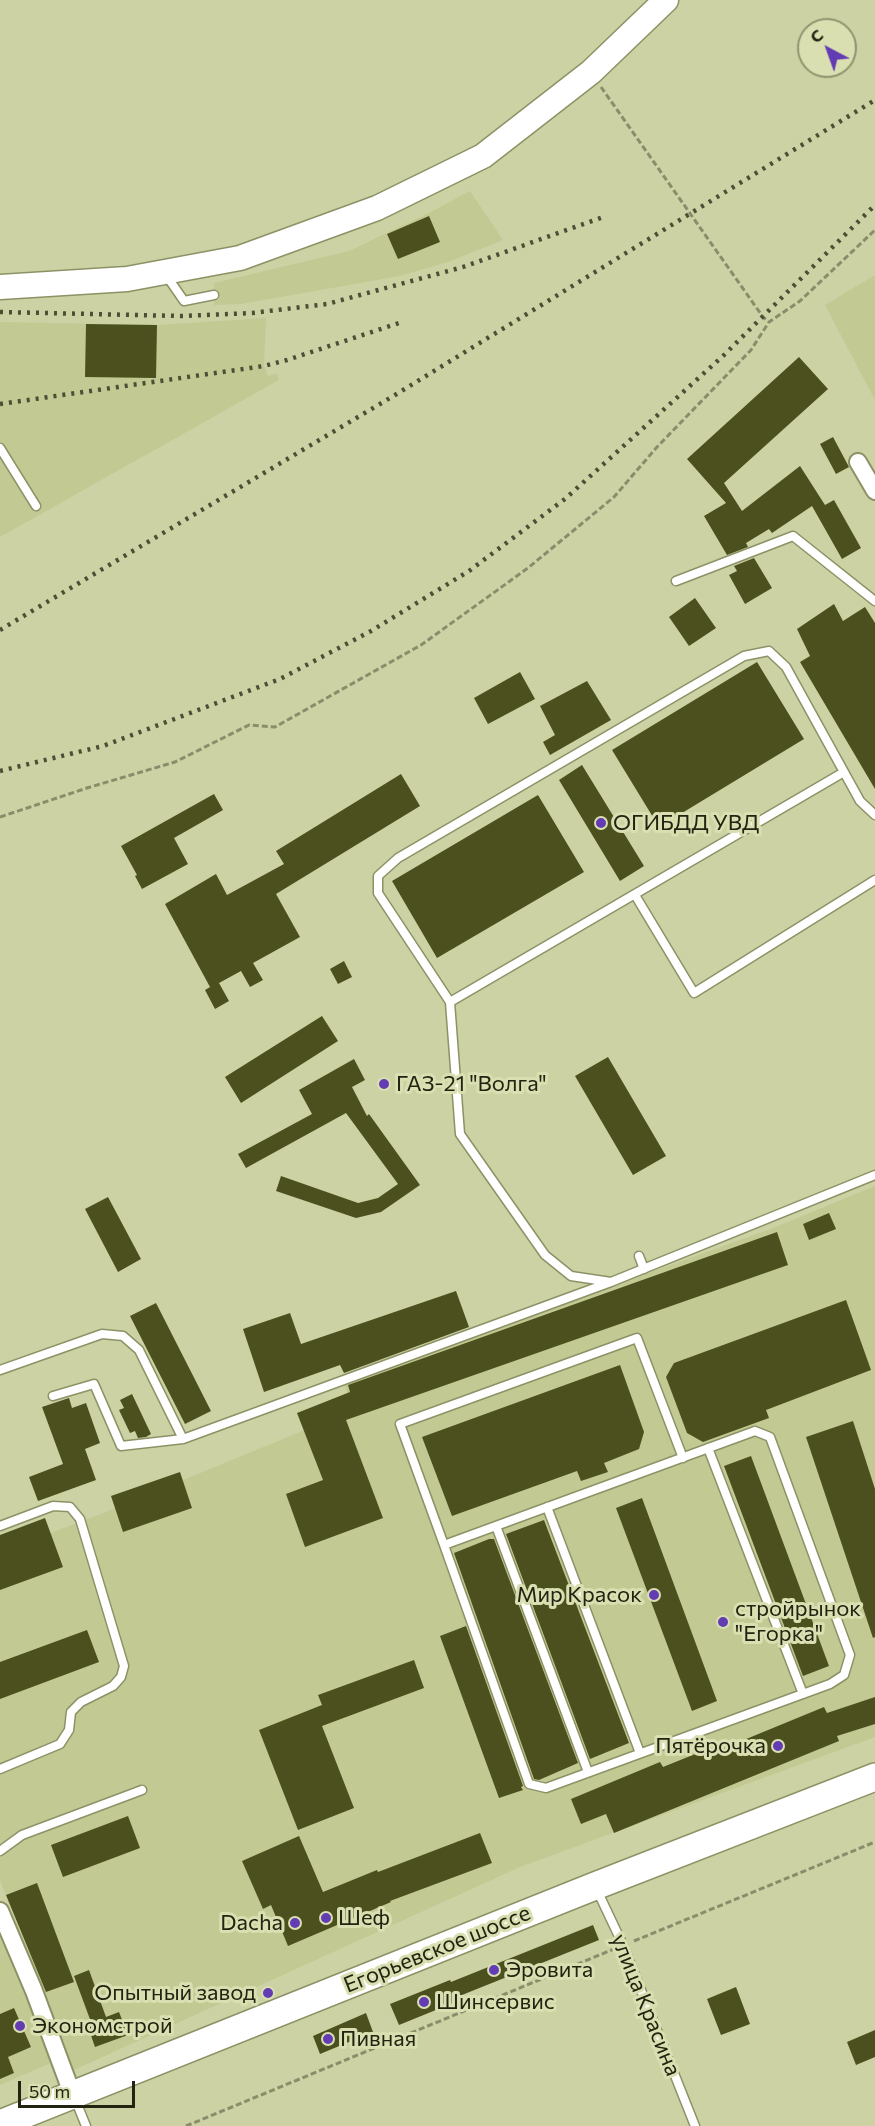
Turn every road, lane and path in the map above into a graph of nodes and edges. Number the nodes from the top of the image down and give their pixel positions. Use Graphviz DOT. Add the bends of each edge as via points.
graph roads {
  1 [pos="666,0"];
  2 [pos="591,72"];
  3 [pos="875,230"];
  4 [pos="164,272"];
  5 [pos="0,287"];
  6 [pos="214,295"];
  7 [pos="769,322"];
  8 [pos="0,448"];
  9 [pos="858,462"];
  10 [pos="875,491"];
  11 [pos="36,506"];
  12 [pos="676,581"];
  13 [pos="875,602"];
  14 [pos="844,772"];
  15 [pos="874,812"];
  16 [pos="0,817"];
  17 [pos="875,880"];
  18 [pos="635,895"];
  19 [pos="450,1002"];
  20 [pos="875,1175"];
  21 [pos="639,1256"];
  22 [pos="644,1269"];
  23 [pos="612,1282"];
  24 [pos="0,1370"];
  25 [pos="52,1396"];
  26 [pos="183,1439"];
  27 [pos="708,1448"];
  28 [pos="683,1458"];
  29 [pos="547,1507"];
  30 [pos="0,1526"];
  31 [pos="496,1526"];
  32 [pos="444,1545"];
  33 [pos="803,1694"];
  34 [pos="640,1754"];
  35 [pos="0,1769"];
  36 [pos="588,1772"];
  37 [pos="875,1777"];
  38 [pos="142,1790"];
  39 [pos="875,1842"];
  40 [pos="0,1851"];
  41 [pos="595,1886"];
  42 [pos="0,1911"];
  43 [pos="623,1945"];
  44 [pos="73,2096"];
  45 [pos="0,2124"];
  46 [pos="86,2126"];
  47 [pos="186,2126"];
  48 [pos="695,2126"];
  1 -- 2 [label="main road"];
  2 -- 4 [label="main road" via="483,156 377,208 240,258"];
  2 -- 7 [label="path"];
  3 -- 7 [label="path" via="800,301"];
  4 -- 5 [label="main road" via="127,279"];
  4 -- 6 [label="lane" via="184,301"];
  7 -- 16 [label="path" via="751,350 614,497 528,568 421,645 275,727 249,725 176,762"];
  8 -- 11 [label="lane"];
  9 -- 10 [label="street"];
  12 -- 13 [label="lane" via="794,536"];
  14 -- 15 [label="lane" via="860,801"];
  14 -- 18 [label="lane"];
  14 -- 19 [label="lane" via="786,668 769,651 744,656 398,858 378,876 378,893"];
  17 -- 18 [label="lane" via="694,993"];
  18 -- 19 [label="lane"];
  19 -- 23 [label="lane" via="460,1134 545,1255 570,1276"];
  20 -- 22 [label="lane"];
  21 -- 22 [label="lane"];
  22 -- 23 [label="lane"];
  23 -- 26 [label="lane"];
  24 -- 26 [label="lane" via="102,1334 123,1336 139,1350"];
  25 -- 26 [label="lane" via="94,1384 121,1446"];
  27 -- 28 [label="lane"];
  27 -- 33 [label="lane"];
  27 -- 33 [label="lane" via="754,1431 770,1437 850,1655 844,1674"];
  28 -- 29 [label="lane"];
  28 -- 32 [label="lane" via="637,1338 400,1424"];
  29 -- 31 [label="lane"];
  29 -- 34 [label="lane"];
  30 -- 35 [label="lane" via="53,1506 70,1507 80,1519 123,1666 121,1677 113,1686 81,1702 71,1712 69,1730 60,1744"];
  31 -- 32 [label="lane"];
  31 -- 36 [label="lane"];
  32 -- 36 [label="lane" via="529,1784 546,1788"];
  33 -- 34 [label="lane"];
  34 -- 36 [label="lane"];
  37 -- 41 [label="main road, Егорьевское шоссе"];
  38 -- 40 [label="lane" via="22,1835"];
  39 -- 43 [label="path"];
  41 -- 43 [label="lane, улица Красина"];
  41 -- 44 [label="main road, Егорьевское шоссе"];
  42 -- 44 [label="street"];
  43 -- 47 [label="path"];
  43 -- 48 [label="lane, улица Красина"];
  44 -- 45 [label="main road, Егорьевское шоссе"];
  44 -- 46 [label="lane"];
}
